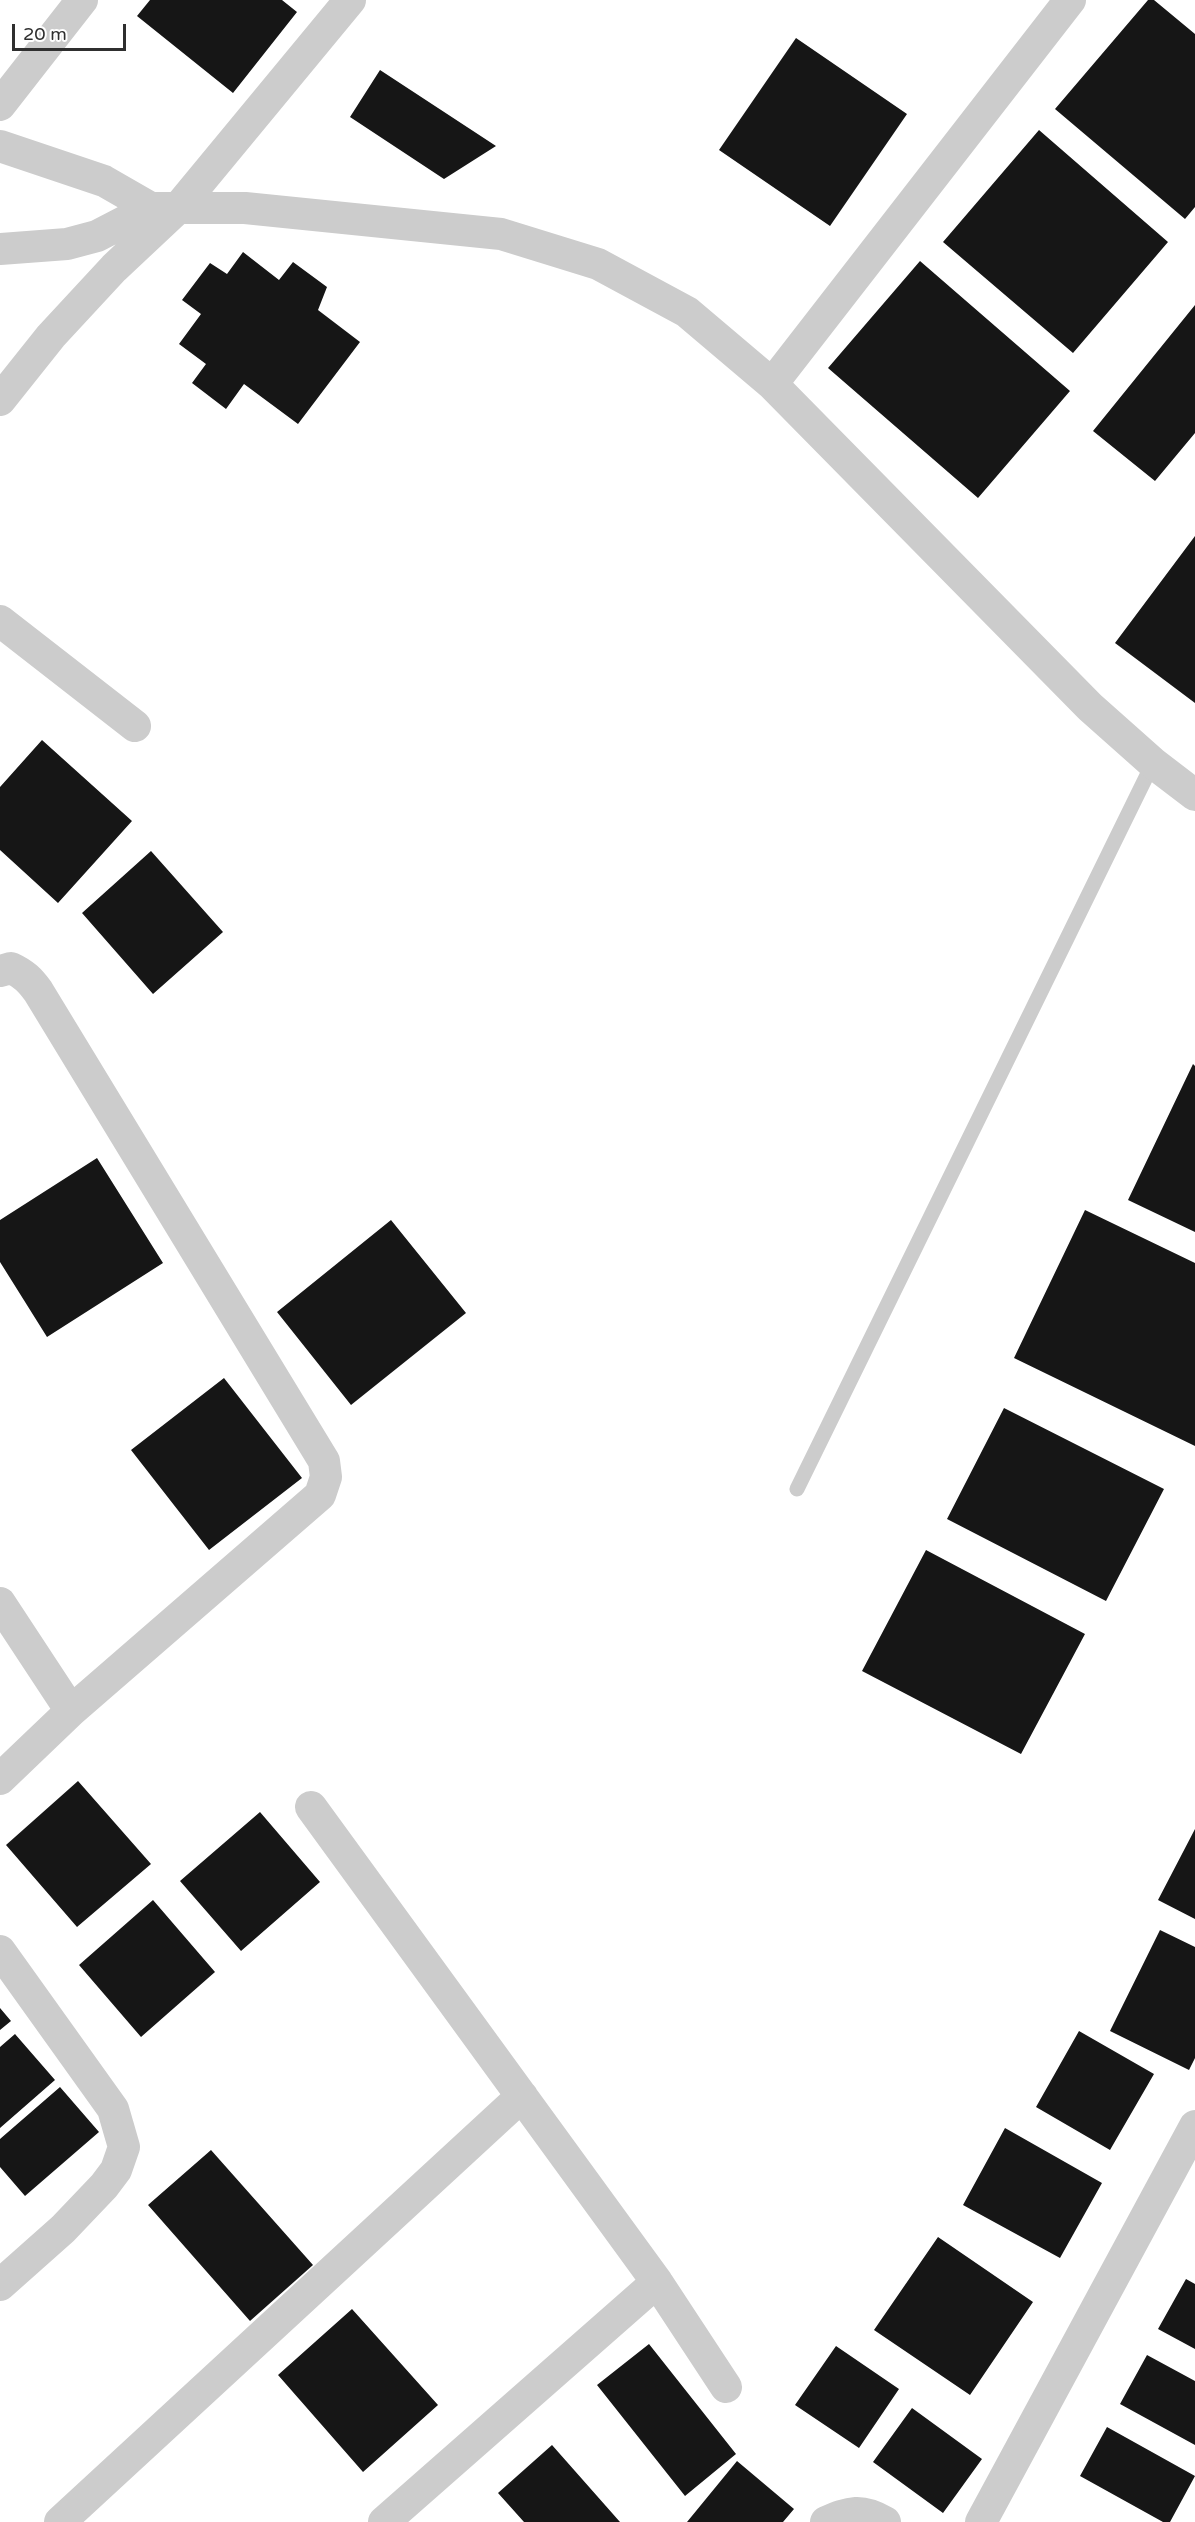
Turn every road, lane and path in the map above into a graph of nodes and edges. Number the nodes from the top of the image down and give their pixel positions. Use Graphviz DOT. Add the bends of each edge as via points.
graph roads {
  1 [pos="82,0"];
  2 [pos="350,0"];
  3 [pos="1070,0"];
  4 [pos="0,105"];
  5 [pos="0,146"];
  6 [pos="165,207"];
  7 [pos="0,249"];
  8 [pos="772,384"];
  9 [pos="0,400"];
  10 [pos="0,621"];
  11 [pos="135,726"];
  12 [pos="1153,763"];
  13 [pos="1195,795"];
  14 [pos="0,971"];
  15 [pos="797,1489"];
  16 [pos="0,1603"];
  17 [pos="71,1711"];
  18 [pos="0,1779"];
  19 [pos="312,1808"];
  20 [pos="0,1951"];
  21 [pos="522,2096"];
  22 [pos="1195,2126"];
  23 [pos="657,2282"];
  24 [pos="0,2285"];
  25 [pos="726,2387"];
  26 [pos="60,2522"];
  27 [pos="384,2522"];
  28 [pos="826,2522"];
  29 [pos="885,2522"];
  30 [pos="981,2522"];
  1 -- 4 [label="street"];
  2 -- 6 [label="street"];
  3 -- 8 [label="street"];
  5 -- 6 [label="street" via="104,181"];
  6 -- 7 [label="street" via="68,244"];
  6 -- 8 [label="street" via="245,208 501,234 598,264 656,294 687,312"];
  6 -- 9 [label="street"];
  8 -- 12 [label="street" via="1090,707"];
  10 -- 11 [label="street"];
  12 -- 13 [label="street"];
  12 -- 15 [label="lane"];
  14 -- 17 [label="street" via="19,971 38,991 324,1461 326,1477 320,1495 312,1503"];
  16 -- 17 [label="street"];
  17 -- 18 [label="street"];
  19 -- 21 [label="street"];
  20 -- 24 [label="street" via="113,2109 124,2147 116,2170 104,2186"];
  21 -- 23 [label="street"];
  21 -- 26 [label="street"];
  22 -- 30 [label="street"];
  23 -- 25 [label="street"];
  23 -- 27 [label="street"];
  28 -- 29 [label="street" via="851,2511"];
}
